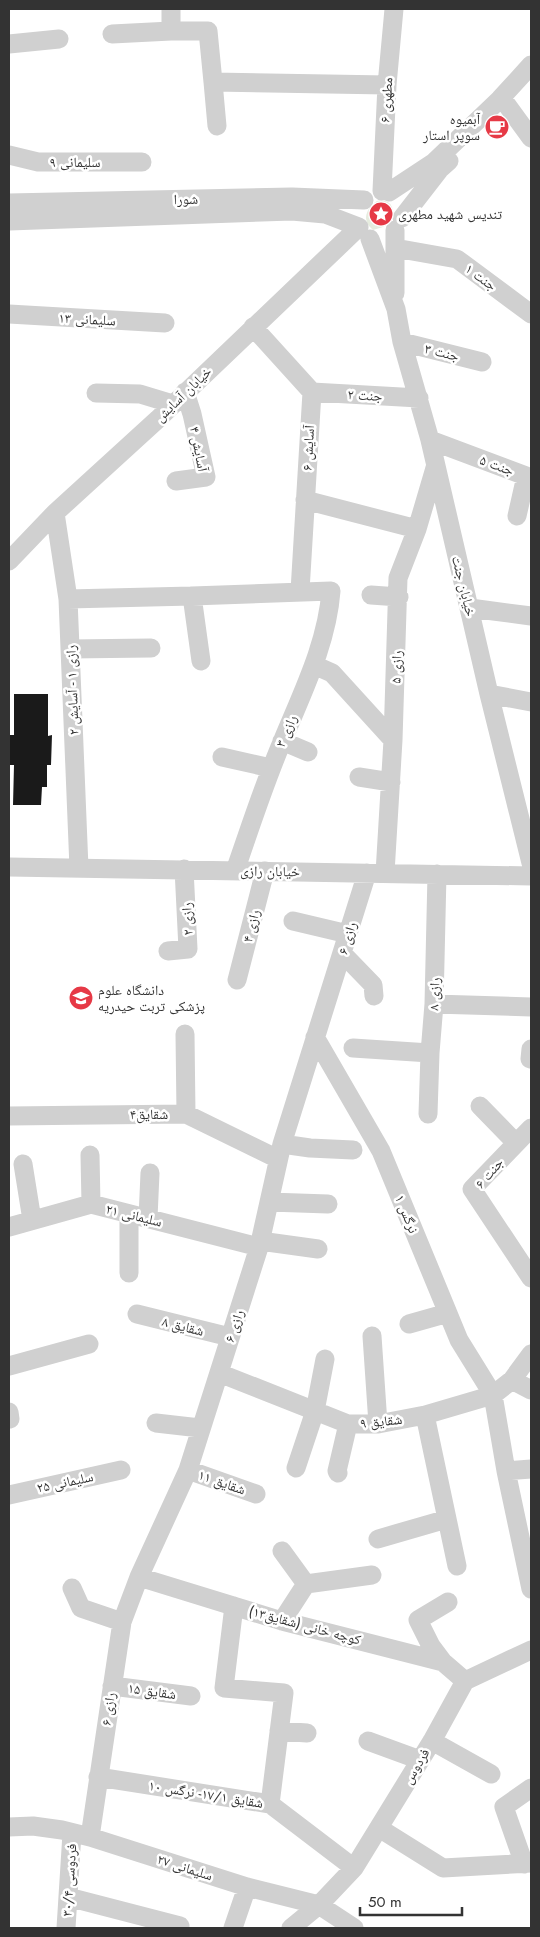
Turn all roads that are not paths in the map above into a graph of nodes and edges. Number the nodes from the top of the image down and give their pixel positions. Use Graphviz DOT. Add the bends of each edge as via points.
graph roads {
  1 [pos="170,9"];
  2 [pos="394,9"];
  3 [pos="171,31"];
  4 [pos="112,34"];
  5 [pos="60,39"];
  6 [pos="9,44"];
  7 [pos="531,64"];
  8 [pos="531,78"];
  9 [pos="213,82"];
  10 [pos="387,85"];
  11 [pos="507,105"];
  12 [pos="217,126"];
  13 [pos="531,138"];
  14 [pos="9,155"];
  15 [pos="142,162"];
  16 [pos="385,192"];
  17 [pos="364,200"];
  18 [pos="9,203"];
  19 [pos="9,221"];
  20 [pos="397,232"];
  21 [pos="365,233"];
  22 [pos="396,309"];
  23 [pos="9,314"];
  24 [pos="531,314"];
  25 [pos="165,323"];
  26 [pos="253,327"];
  27 [pos="402,342"];
  28 [pos="482,362"];
  29 [pos="312,392"];
  30 [pos="96,393"];
  31 [pos="179,398"];
  32 [pos="419,398"];
  33 [pos="430,440"];
  34 [pos="435,466"];
  35 [pos="176,481"];
  36 [pos="305,500"];
  37 [pos="55,513"];
  38 [pos="517,516"];
  39 [pos="416,528"];
  40 [pos="9,561"];
  41 [pos="300,591"];
  42 [pos="371,595"];
  43 [pos="192,596"];
  44 [pos="399,597"];
  45 [pos="68,599"];
  46 [pos="470,608"];
  47 [pos="531,616"];
  48 [pos="151,648"];
  49 [pos="70,649"];
  50 [pos="202,662"];
  51 [pos="314,665"];
  52 [pos="489,694"];
  53 [pos="531,702"];
  54 [pos="393,740"];
  55 [pos="282,741"];
  56 [pos="308,752"];
  57 [pos="222,757"];
  58 [pos="271,768"];
  59 [pos="359,776"];
  60 [pos="391,782"];
  61 [pos="531,863"];
  62 [pos="9,866"];
  63 [pos="79,868"];
  64 [pos="184,870"];
  65 [pos="235,870"];
  66 [pos="265,871"];
  67 [pos="376,873"];
  68 [pos="437,874"];
  69 [pos="531,876"];
  70 [pos="292,921"];
  71 [pos="348,934"];
  72 [pos="168,950"];
  73 [pos="342,953"];
  74 [pos="237,980"];
  75 [pos="374,996"];
  76 [pos="434,1004"];
  77 [pos="531,1007"];
  78 [pos="185,1034"];
  79 [pos="315,1037"];
  80 [pos="353,1048"];
  81 [pos="430,1053"];
  82 [pos="480,1106"];
  83 [pos="186,1114"];
  84 [pos="428,1114"];
  85 [pos="9,1116"];
  86 [pos="531,1128"];
  87 [pos="516,1143"];
  88 [pos="353,1150"];
  89 [pos="280,1151"];
  90 [pos="90,1155"];
  91 [pos="23,1164"];
  92 [pos="150,1173"];
  93 [pos="269,1202"];
  94 [pos="91,1204"];
  95 [pos="328,1204"];
  96 [pos="139,1216"];
  97 [pos="32,1220"];
  98 [pos="9,1227"];
  99 [pos="260,1244"];
  100 [pos="318,1249"];
  101 [pos="129,1273"];
  102 [pos="531,1278"];
  103 [pos="448,1313"];
  104 [pos="137,1314"];
  105 [pos="410,1324"];
  106 [pos="372,1336"];
  107 [pos="230,1338"];
  108 [pos="89,1344"];
  109 [pos="531,1354"];
  110 [pos="324,1359"];
  111 [pos="9,1366"];
  112 [pos="219,1373"];
  113 [pos="512,1380"];
  114 [pos="531,1390"];
  115 [pos="493,1394"];
  116 [pos="315,1411"];
  117 [pos="425,1415"];
  118 [pos="156,1423"];
  119 [pos="348,1424"];
  120 [pos="378,1424"];
  121 [pos="200,1428"];
  122 [pos="296,1468"];
  123 [pos="531,1469"];
  124 [pos="121,1470"];
  125 [pos="188,1470"];
  126 [pos="506,1471"];
  127 [pos="338,1473"];
  128 [pos="256,1494"];
  129 [pos="9,1495"];
  130 [pos="447,1519"];
  131 [pos="378,1539"];
  132 [pos="282,1551"];
  133 [pos="457,1566"];
  134 [pos="372,1575"];
  135 [pos="139,1577"];
  136 [pos="306,1584"];
  137 [pos="531,1586"];
  138 [pos="72,1588"];
  139 [pos="448,1602"];
  140 [pos="234,1606"];
  141 [pos="282,1621"];
  142 [pos="122,1622"];
  143 [pos="531,1650"];
  144 [pos="443,1662"];
  145 [pos="465,1682"];
  146 [pos="112,1686"];
  147 [pos="191,1696"];
  148 [pos="279,1730"];
  149 [pos="307,1733"];
  150 [pos="368,1741"];
  151 [pos="432,1741"];
  152 [pos="420,1760"];
  153 [pos="491,1774"];
  154 [pos="98,1777"];
  155 [pos="531,1788"];
  156 [pos="270,1804"];
  157 [pos="9,1827"];
  158 [pos="379,1828"];
  159 [pos="81,1835"];
  160 [pos="528,1864"];
  161 [pos="354,1868"];
  162 [pos="247,1887"];
  163 [pos="68,1897"];
  164 [pos="319,1906"];
  165 [pos="180,1926"];
  166 [pos="66,1928"];
  167 [pos="233,1928"];
  168 [pos="291,1928"];
  169 [pos="354,1928"];
  1 -- 3 [label="street"];
  2 -- 10 [label="street, مطهری ۶"];
  3 -- 4 [label="street"];
  3 -- 9 [label="street" via="208,31"];
  5 -- 6 [label="street"];
  7 -- 16 [label="street" via="500,99 433,163"];
  8 -- 11 [label="street"];
  9 -- 10 [label="street"];
  9 -- 12 [label="street"];
  10 -- 16 [label="street, مطهری ۶"];
  11 -- 13 [label="street"];
  11 -- 20 [label="street" via="440,169"];
  14 -- 15 [label="street, سلیمانی ۹" via="38,162"];
  16 -- 17 [label="street" via="374,192"];
  16 -- 20 [label="street" via="396,196 401,203"];
  17 -- 18 [label="street, شورا" via="292,197"];
  17 -- 21 [label="street" via="356,219"];
  19 -- 21 [label="street, شورا" via="292,211 325,214"];
  20 -- 21 [label="street" via="380,239"];
  20 -- 22 [label="street, خیابان جنت"];
  20 -- 24 [label="street, جنت ۱" via="457,259"];
  21 -- 22 [label="street, خیابان جنت"];
  21 -- 26 [label="street, خیابان آسایش"];
  22 -- 27 [label="street, خیابان جنت"];
  23 -- 25 [label="street, سلیمانی ۱۳"];
  26 -- 29 [label="street"];
  26 -- 31 [label="street, خیابان آسایش"];
  27 -- 28 [label="street, جنت ۳"];
  27 -- 32 [label="street, خیابان جنت"];
  29 -- 32 [label="street, جنت ۲"];
  29 -- 36 [label="street, آسایش ۶"];
  30 -- 31 [label="street"];
  31 -- 35 [label="street, آسایش ۴" via="192,414 206,477"];
  31 -- 37 [label="street, خیابان آسایش"];
  32 -- 33 [label="street, خیابان جنت"];
  33 -- 34 [label="street, خیابان جنت"];
  33 -- 38 [label="street, جنت ۵" via="526,476"];
  34 -- 39 [label="street, رازی ۵"];
  34 -- 46 [label="street, خیابان جنت"];
  36 -- 39 [label="street"];
  36 -- 41 [label="street, آسایش ۶"];
  37 -- 40 [label="street, خیابان آسایش"];
  37 -- 45 [label="street, رازی ۱ - آسایش ۲"];
  39 -- 44 [label="street, رازی ۵" via="398,578"];
  41 -- 43 [label="street"];
  41 -- 51 [label="street, رازی ۳" via="331,591"];
  42 -- 44 [label="street"];
  43 -- 45 [label="street"];
  43 -- 50 [label="street"];
  44 -- 54 [label="street, رازی ۵"];
  45 -- 49 [label="street, رازی ۱ - آسایش ۲"];
  46 -- 47 [label="street"];
  46 -- 52 [label="street, خیابان جنت"];
  48 -- 49 [label="street"];
  49 -- 63 [label="street, رازی ۱ - آسایش ۲"];
  51 -- 54 [label="street" via="332,673"];
  51 -- 55 [label="street, رازی ۳"];
  52 -- 53 [label="street"];
  52 -- 61 [label="street, خیابان جنت"];
  54 -- 60 [label="street, رازی ۵"];
  55 -- 56 [label="street"];
  55 -- 58 [label="street, رازی ۳"];
  57 -- 58 [label="street"];
  58 -- 65 [label="street, رازی ۳"];
  59 -- 60 [label="street"];
  60 -- 67 [label="street, رازی ۵"];
  62 -- 63 [label="street, خیابان رازی"];
  63 -- 64 [label="street, خیابان رازی"];
  64 -- 65 [label="street, خیابان رازی"];
  64 -- 72 [label="street, رازی ۲" via="188,949"];
  65 -- 66 [label="street, خیابان رازی"];
  66 -- 67 [label="street, خیابان رازی"];
  66 -- 74 [label="street, رازی ۴"];
  67 -- 68 [label="street, خیابان رازی"];
  67 -- 71 [label="street, رازی ۶"];
  68 -- 69 [label="street, خیابان رازی"];
  68 -- 76 [label="street, رازی ۸"];
  70 -- 71 [label="street"];
  71 -- 73 [label="street, رازی ۶"];
  73 -- 75 [label="street" via="373,985"];
  73 -- 79 [label="street, رازی ۶"];
  76 -- 77 [label="street"];
  76 -- 81 [label="street, رازی ۸"];
  78 -- 83 [label="street"];
  79 -- 89 [label="street, رازی ۶"];
  79 -- 103 [label="street, نرگس ۱" via="381,1151"];
  80 -- 81 [label="street"];
  81 -- 84 [label="street, رازی ۸"];
  82 -- 87 [label="street"];
  83 -- 85 [label="street, شقایق۴"];
  83 -- 89 [label="street, شقایق۴"];
  86 -- 87 [label="street, جنت ۶"];
  87 -- 102 [label="street, جنت ۶" via="472,1189"];
  88 -- 89 [label="street, شقایق۴" via="310,1148"];
  89 -- 93 [label="street, رازی ۶"];
  90 -- 94 [label="street"];
  91 -- 97 [label="street"];
  92 -- 96 [label="street"];
  93 -- 95 [label="street"];
  93 -- 99 [label="street, رازی ۶"];
  94 -- 96 [label="street, سلیمانی ۲۱"];
  94 -- 97 [label="street, سلیمانی ۲۱"];
  96 -- 99 [label="street, سلیمانی ۲۱"];
  96 -- 101 [label="street"];
  97 -- 98 [label="street, سلیمانی ۲۱"];
  99 -- 100 [label="street, سلیمانی ۲۱"];
  99 -- 107 [label="street, رازی ۶"];
  103 -- 105 [label="street"];
  103 -- 115 [label="street, نرگس ۱" via="459,1340"];
  104 -- 107 [label="street, شقایق ۸"];
  106 -- 120 [label="street"];
  107 -- 112 [label="street, رازی ۶"];
  108 -- 111 [label="street"];
  109 -- 113 [label="street, شقایق ۹"];
  110 -- 116 [label="street"];
  112 -- 116 [label="street, شقایق ۹"];
  112 -- 121 [label="street, رازی ۶"];
  113 -- 114 [label="street"];
  113 -- 115 [label="street, شقایق ۹"];
  115 -- 117 [label="street, شقایق ۹"];
  115 -- 126 [label="street"];
  116 -- 119 [label="street, شقایق ۹"];
  116 -- 122 [label="street"];
  117 -- 120 [label="street, شقایق ۹"];
  117 -- 130 [label="street"];
  118 -- 121 [label="street"];
  119 -- 120 [label="street, شقایق ۹"];
  119 -- 127 [label="street"];
  121 -- 125 [label="street, رازی ۶"];
  123 -- 126 [label="street"];
  124 -- 129 [label="street, سلیمانی ۲۵"];
  125 -- 128 [label="street, شقایق ۱۱"];
  125 -- 135 [label="street, رازی ۶"];
  126 -- 137 [label="street"];
  130 -- 131 [label="street"];
  130 -- 133 [label="street"];
  132 -- 136 [label="street"];
  134 -- 136 [label="street"];
  135 -- 140 [label="street, کوچه خانی (شقایق۱۳)"];
  135 -- 142 [label="street, رازی ۶"];
  136 -- 141 [label="street"];
  138 -- 142 [label="street" via="81,1608"];
  139 -- 144 [label="street" via="418,1620"];
  140 -- 141 [label="street, کوچه خانی (شقایق۱۳)"];
  140 -- 148 [label="street" via="224,1688 284,1693"];
  141 -- 144 [label="street, کوچه خانی (شقایق۱۳)"];
  142 -- 146 [label="street, رازی ۶"];
  143 -- 145 [label="street"];
  144 -- 145 [label="street, کوچه خانی (شقایق۱۳)"];
  145 -- 151 [label="street, فردوس"];
  146 -- 147 [label="street, شقایق ۱۵"];
  146 -- 154 [label="street, رازی ۶"];
  148 -- 149 [label="street"];
  148 -- 156 [label="street"];
  150 -- 152 [label="street"];
  151 -- 152 [label="street, فردوس"];
  151 -- 153 [label="street"];
  152 -- 158 [label="street, فردوس"];
  154 -- 156 [label="street, شقایق ۱۷/۱- نرگس ۱۰"];
  154 -- 159 [label="street, رازی ۶"];
  155 -- 160 [label="street" via="504,1806"];
  156 -- 161 [label="street, شقایق ۱۷/۱- نرگس ۱۰"];
  157 -- 159 [label="street, سلیمانی ۲۷" via="33,1826"];
  158 -- 160 [label="street" via="443,1868"];
  158 -- 161 [label="street, فردوس"];
  159 -- 162 [label="street, سلیمانی ۲۷"];
  159 -- 163 [label="street, فردوسی ۳۰/۴"];
  161 -- 164 [label="street, فردوس"];
  162 -- 164 [label="street, سلیمانی ۲۷"];
  162 -- 167 [label="street"];
  163 -- 165 [label="street"];
  163 -- 166 [label="street, فردوسی ۳۰/۴"];
  164 -- 168 [label="street, فردوس"];
  164 -- 169 [label="street, سلیمانی ۲۷"];
}
